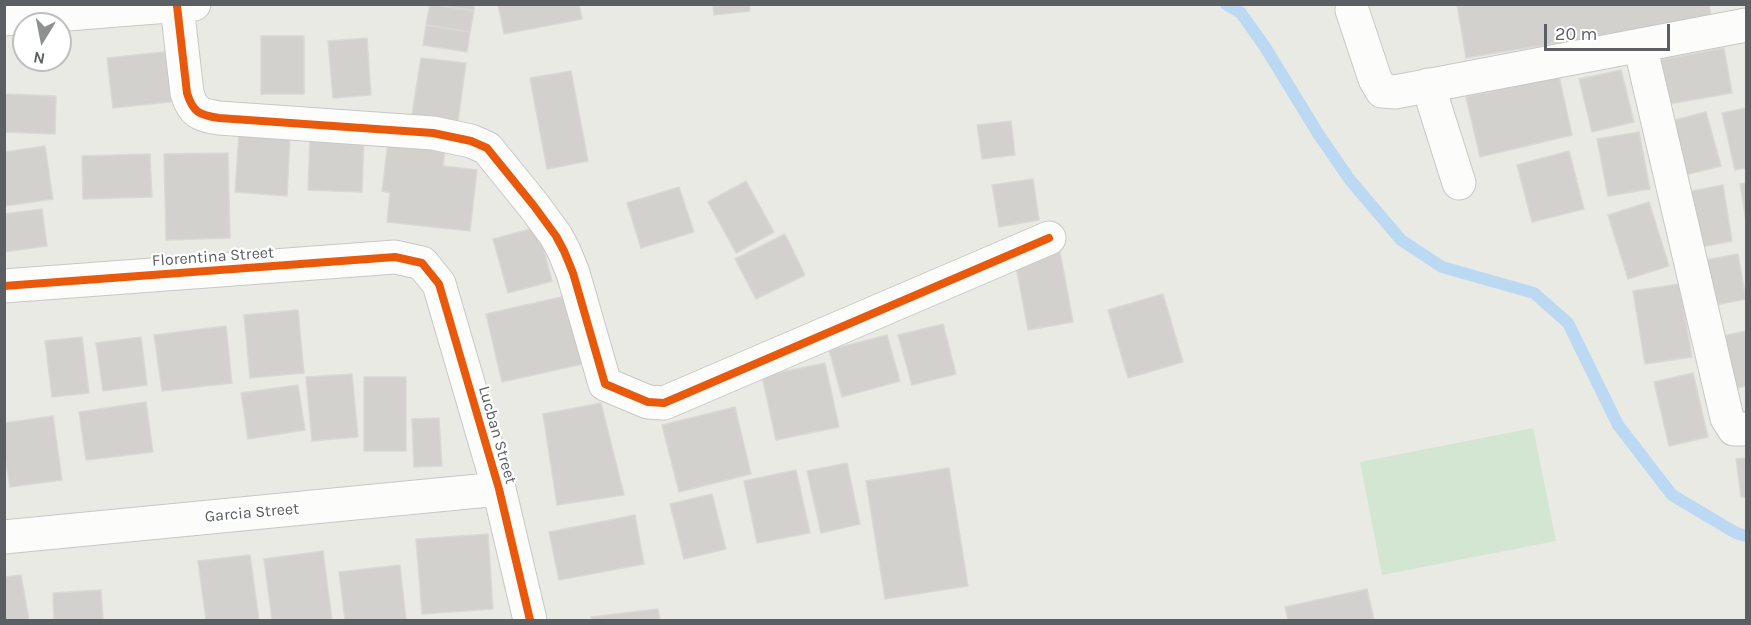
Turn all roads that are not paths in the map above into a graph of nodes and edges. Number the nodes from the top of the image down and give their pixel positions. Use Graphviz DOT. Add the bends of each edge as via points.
graph roads {
  1 [pos="185,5"];
  2 [pos="1352,10"];
  3 [pos="40,12"];
  4 [pos="1746,25"];
  5 [pos="1640,45"];
  6 [pos="1428,85"];
  7 [pos="1459,183"];
  8 [pos="1049,238"];
  9 [pos="422,263"];
  10 [pos="4,286"];
  11 [pos="1746,429"];
  12 [pos="499,489"];
  13 [pos="4,537"];
  14 [pos="530,621"];
  1 -- 3 [label="street"];
  1 -- 8 [label="street" via="187,93 197,112 219,118 433,133 487,148 564,251 605,384 648,402 664,403"];
  2 -- 6 [label="street" via="1382,91"];
  4 -- 5 [label="street"];
  5 -- 6 [label="street"];
  5 -- 11 [label="street" via="1726,418 1734,429"];
  6 -- 7 [label="street"];
  9 -- 10 [label="street, Florentina Street" via="395,257"];
  9 -- 12 [label="street, Lucban Street" via="438,284"];
  12 -- 13 [label="street, Garcia Street"];
  12 -- 14 [label="street, Lucban Street"];
}
